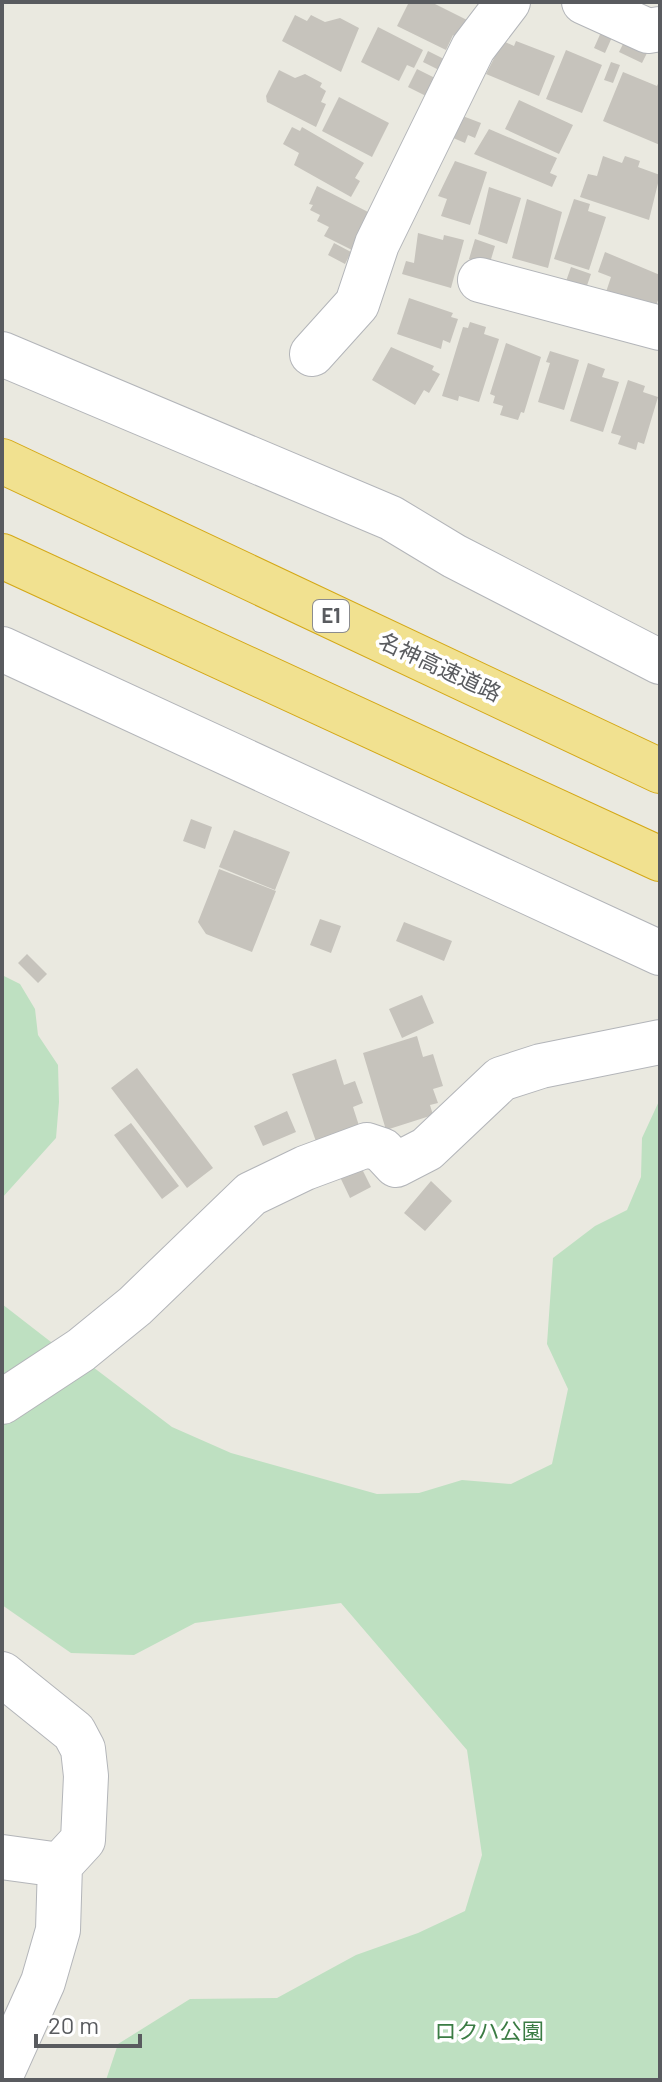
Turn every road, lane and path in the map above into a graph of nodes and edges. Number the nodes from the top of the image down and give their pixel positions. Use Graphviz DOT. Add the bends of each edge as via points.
graph roads {
  1 [pos="508,2"];
  2 [pos="584,2"];
  3 [pos="660,29"];
  4 [pos="480,280"];
  5 [pos="660,328"];
  6 [pos="2,354"];
  7 [pos="312,354"];
  8 [pos="2,461"];
  9 [pos="2,556"];
  10 [pos="2,649"];
  11 [pos="660,662"];
  12 [pos="660,771"];
  13 [pos="660,859"];
  14 [pos="660,953"];
  15 [pos="660,1042"];
  16 [pos="2,1402"];
  17 [pos="2,1674"];
  18 [pos="2,1857"];
  19 [pos="60,1865"];
  20 [pos="2,2073"];
  1 -- 7 [label="street" via="473,48 377,244 357,304"];
  2 -- 3 [label="street" via="648,31"];
  4 -- 5 [label="street"];
  6 -- 11 [label="street" via="391,518"];
  8 -- 12 [label="highway, 名神高速道路 / E1"];
  9 -- 13 [label="highway"];
  10 -- 14 [label="street"];
  15 -- 16 [label="street" via="501,1079 427,1149 396,1165 382,1150 367,1145 251,1194 135,1306 81,1350"];
  17 -- 19 [label="street" via="74,1732 83,1749 83,1840"];
  18 -- 19 [label="street"];
  19 -- 20 [label="street" via="58,1930 43,1982"];
}
